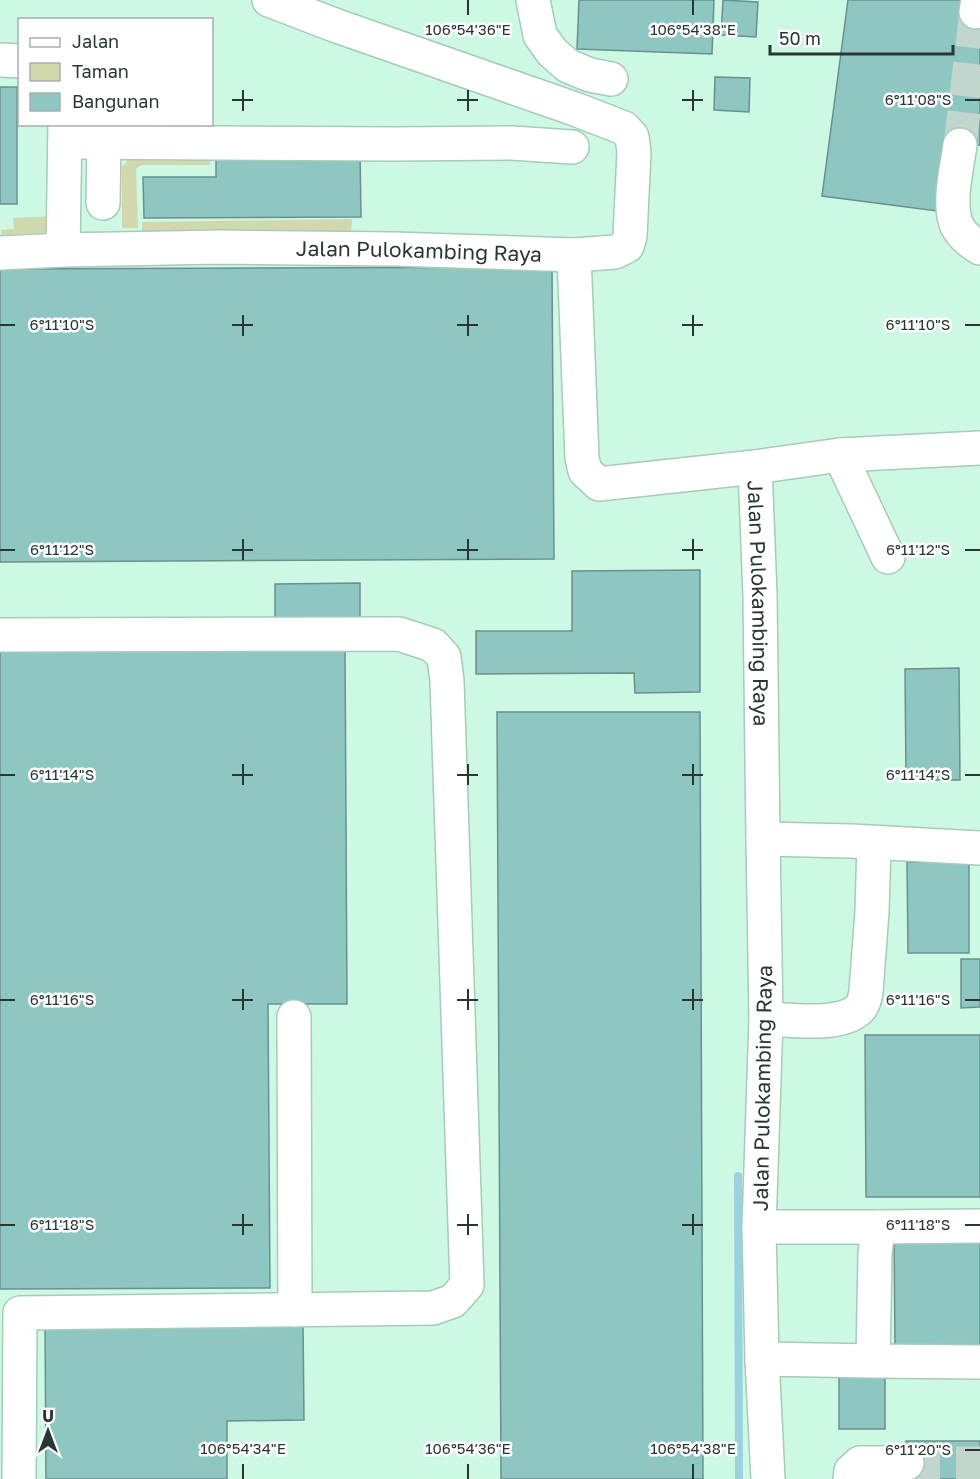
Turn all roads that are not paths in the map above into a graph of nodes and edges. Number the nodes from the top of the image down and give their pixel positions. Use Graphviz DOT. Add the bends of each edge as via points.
graph roads {
  1 [pos="269,0"];
  2 [pos="533,0"];
  3 [pos="0,60"];
  4 [pos="18,61"];
  5 [pos="611,79"];
  6 [pos="65,133"];
  7 [pos="104,142"];
  8 [pos="960,145"];
  9 [pos="572,147"];
  10 [pos="103,203"];
  11 [pos="980,248"];
  12 [pos="63,250"];
  13 [pos="0,253"];
  14 [pos="574,255"];
  15 [pos="980,448"];
  16 [pos="840,455"];
  17 [pos="755,467"];
  18 [pos="888,557"];
  19 [pos="0,635"];
  20 [pos="763,839"];
  21 [pos="874,843"];
  22 [pos="980,848"];
  23 [pos="294,1017"];
  24 [pos="766,1019"];
  25 [pos="980,1226"];
  26 [pos="759,1227"];
  27 [pos="878,1227"];
  28 [pos="295,1310"];
  29 [pos="10,1312"];
  30 [pos="762,1359"];
  31 [pos="873,1361"];
  32 [pos="980,1362"];
  33 [pos="907,1463"];
  34 [pos="19,1479"];
  35 [pos="768,1479"];
  36 [pos="850,1479"];
  1 -- 14 [label="street" via="624,128 632,138 634,152 627,246 615,252"];
  2 -- 5 [label="street" via="540,35 552,52 568,66"];
  3 -- 4 [label="street"];
  6 -- 7 [label="street"];
  6 -- 12 [label="street"];
  7 -- 9 [label="street" via="512,143"];
  7 -- 10 [label="street"];
  8 -- 11 [label="street" via="953,196 955,222 968,241"];
  12 -- 13 [label="street, Jalan Pulokambing Raya"];
  12 -- 14 [label="street, Jalan Pulokambing Raya" via="220,247"];
  14 -- 17 [label="street, Jalan Pulokambing Raya" via="585,471 599,484"];
  15 -- 16 [label="street"];
  16 -- 17 [label="street"];
  16 -- 18 [label="street"];
  17 -- 20 [label="street, Jalan Pulokambing Raya"];
  19 -- 28 [label="street" via="399,634 433,645 444,657 467,1285 453,1301 433,1308"];
  20 -- 21 [label="street"];
  20 -- 24 [label="street, Jalan Pulokambing Raya"];
  21 -- 22 [label="street"];
  21 -- 24 [label="street" via="866,991 860,1008 846,1017 825,1021"];
  23 -- 28 [label="street"];
  24 -- 26 [label="street, Jalan Pulokambing Raya"];
  25 -- 27 [label="street"];
  26 -- 27 [label="street"];
  26 -- 30 [label="street, Jalan Pulokambing Raya"];
  27 -- 31 [label="street"];
  28 -- 29 [label="street"];
  29 -- 34 [label="street"];
  30 -- 31 [label="street"];
  30 -- 35 [label="street, Jalan Pulokambing Raya"];
  31 -- 32 [label="street"];
  33 -- 36 [label="street" via="860,1463 851,1471"];
}
